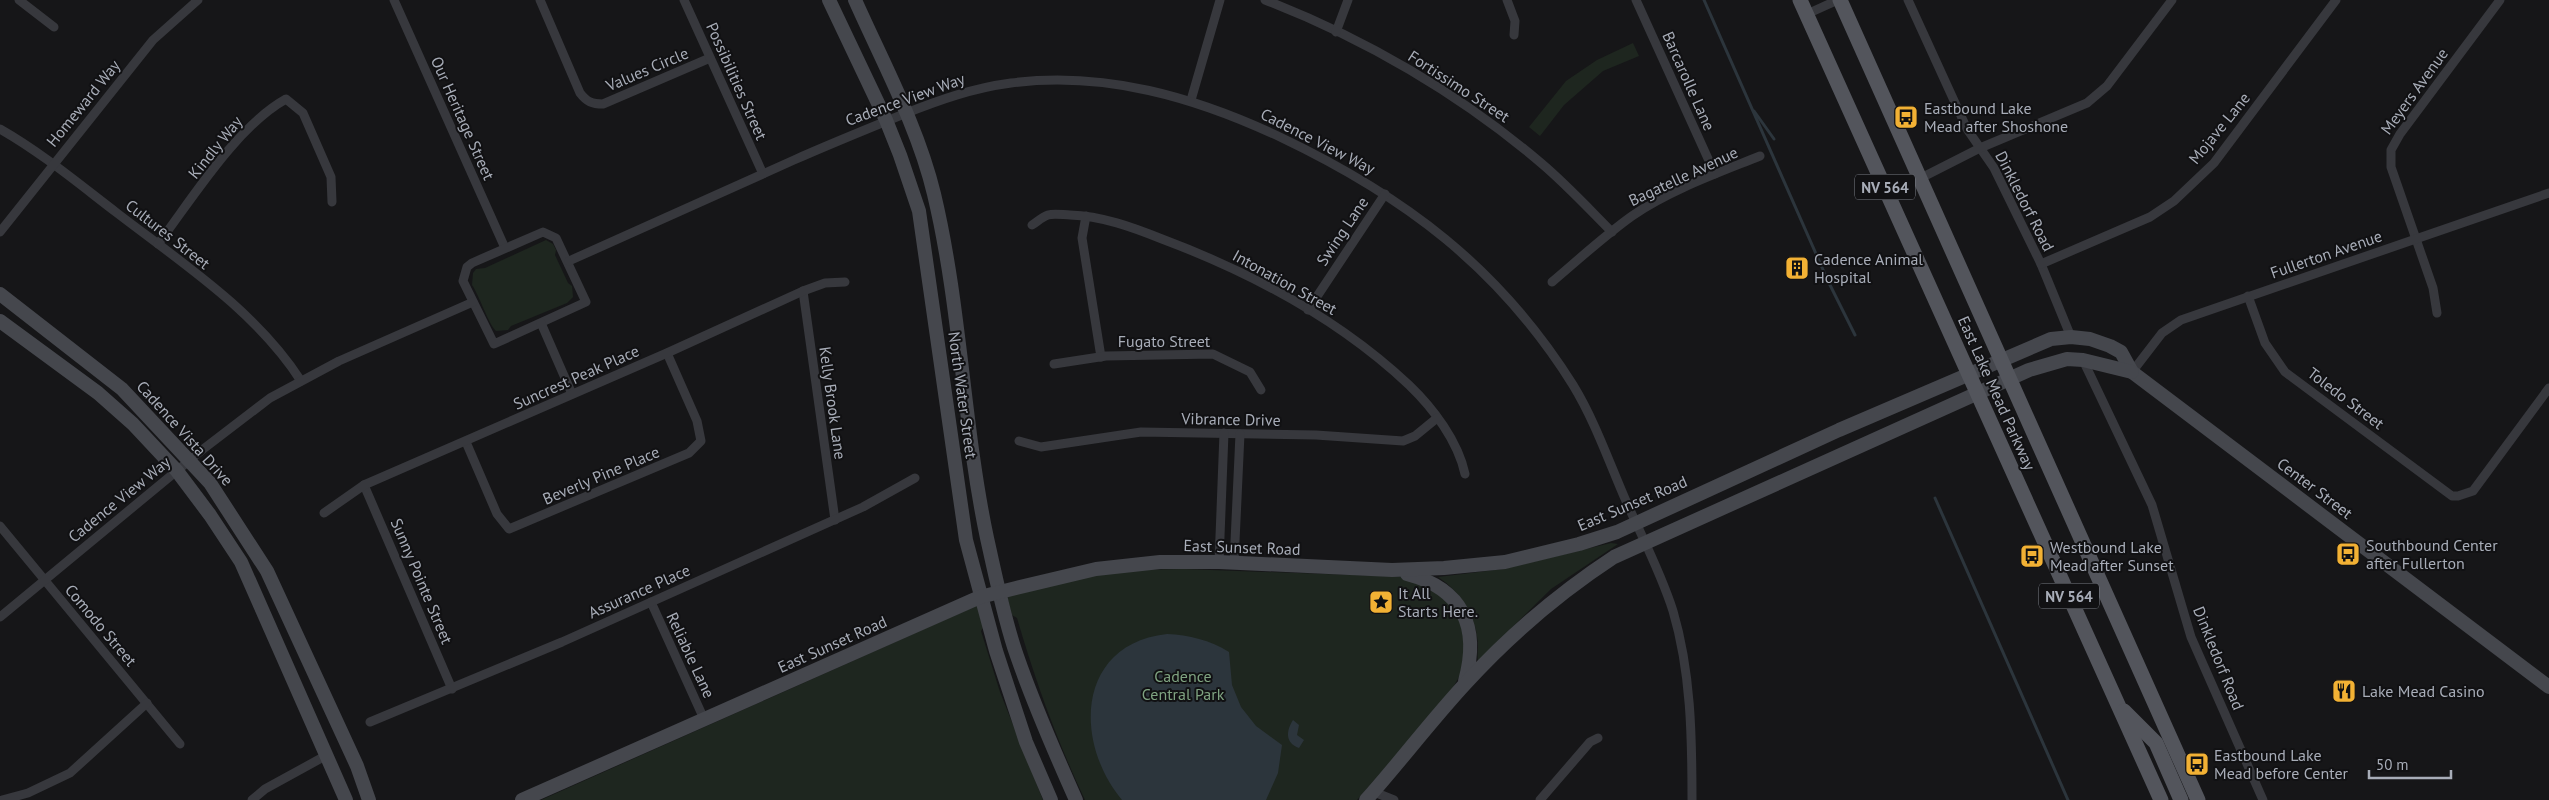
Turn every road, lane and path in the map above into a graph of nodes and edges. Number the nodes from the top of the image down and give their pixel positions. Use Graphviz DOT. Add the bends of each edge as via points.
graph roads {
  1 [pos="19,0"];
  2 [pos="198,0"];
  3 [pos="394,0"];
  4 [pos="540,0"];
  5 [pos="684,0"];
  6 [pos="829,0"];
  7 [pos="855,0"];
  8 [pos="1220,0"];
  9 [pos="1265,0"];
  10 [pos="1348,0"];
  11 [pos="1507,0"];
  12 [pos="1636,0"];
  13 [pos="1839,0"];
  14 [pos="1908,0"];
  15 [pos="2172,0"];
  16 [pos="2336,0"];
  17 [pos="2500,0"];
  18 [pos="186,4"];
  19 [pos="1803,7"];
  20 [pos="54,27"];
  21 [pos="1336,32"];
  22 [pos="1514,35"];
  23 [pos="710,58"];
  24 [pos="1191,100"];
  25 [pos="905,114"];
  26 [pos="886,120"];
  27 [pos="0,129"];
  28 [pos="1980,148"];
  29 [pos="1760,156"];
  30 [pos="53,164"];
  31 [pos="762,174"];
  32 [pos="1715,174"];
  33 [pos="1919,178"];
  34 [pos="2549,193"];
  35 [pos="1385,194"];
  36 [pos="332,202"];
  37 [pos="1086,216"];
  38 [pos="1032,225"];
  39 [pos="0,232"];
  40 [pos="1612,232"];
  41 [pos="2416,238"];
  42 [pos="158,244"];
  43 [pos="506,248"];
  44 [pos="569,261"];
  45 [pos="2041,264"];
  46 [pos="845,282"];
  47 [pos="1552,282"];
  48 [pos="802,291"];
  49 [pos="0,294"];
  50 [pos="2248,296"];
  51 [pos="473,302"];
  52 [pos="1308,310"];
  53 [pos="2437,313"];
  54 [pos="0,321"];
  55 [pos="541,323"];
  56 [pos="2071,337"];
  57 [pos="667,354"];
  58 [pos="1100,357"];
  59 [pos="2002,358"];
  60 [pos="2082,360"];
  61 [pos="1054,364"];
  62 [pos="2132,372"];
  63 [pos="1969,373"];
  64 [pos="2011,378"];
  65 [pos="301,381"];
  66 [pos="2549,388"];
  67 [pos="1261,390"];
  68 [pos="1978,392"];
  69 [pos="572,394"];
  70 [pos="1437,418"];
  71 [pos="1224,433"];
  72 [pos="1240,434"];
  73 [pos="1019,441"];
  74 [pos="466,442"];
  75 [pos="190,460"];
  76 [pos="177,471"];
  77 [pos="1465,474"];
  78 [pos="915,478"];
  79 [pos="364,485"];
  80 [pos="324,513"];
  81 [pos="835,520"];
  82 [pos="1636,523"];
  83 [pos="0,526"];
  84 [pos="1644,543"];
  85 [pos="1219,562"];
  86 [pos="1234,562"];
  87 [pos="1392,570"];
  88 [pos="44,580"];
  89 [pos="1000,592"];
  90 [pos="980,597"];
  91 [pos="651,602"];
  92 [pos="0,617"];
  93 [pos="1465,684"];
  94 [pos="2549,687"];
  95 [pos="452,688"];
  96 [pos="147,703"];
  97 [pos="2118,704"];
  98 [pos="704,720"];
  99 [pos="370,722"];
  100 [pos="1598,738"];
  101 [pos="180,744"];
  102 [pos="327,755"];
  103 [pos="1373,797"];
  104 [pos="2,800"];
  105 [pos="252,800"];
  106 [pos="346,800"];
  107 [pos="369,800"];
  108 [pos="522,800"];
  109 [pos="1051,800"];
  110 [pos="1076,800"];
  111 [pos="1394,800"];
  112 [pos="1540,800"];
  113 [pos="1692,800"];
  114 [pos="2161,800"];
  115 [pos="2180,800"];
  116 [pos="2198,800"];
  117 [pos="2264,800"];
  1 -- 20 [label="street"];
  2 -- 18 [label="street, Homeward Way"];
  3 -- 43 [label="street, Our Heritage Street"];
  4 -- 23 [label="street, Values Circle" via="580,93 593,104 603,104"];
  5 -- 23 [label="street, Possibilities Street"];
  6 -- 26 [label="street, North Water Street"];
  7 -- 25 [label="street, North Water Street"];
  8 -- 24 [label="street"];
  9 -- 21 [label="street, Fortissimo Street"];
  10 -- 21 [label="street"];
  11 -- 22 [label="street" via="1514,21"];
  12 -- 32 [label="street, Barcarolle Lane"];
  13 -- 19 [label="street"];
  13 -- 33 [label="main road, East Lake Mead Parkway / NV 564"];
  14 -- 28 [label="street, Dinkledorf Road" via="1967,129"];
  15 -- 28 [label="street" via="2107,86 2087,103"];
  16 -- 45 [label="street, Mojave Lane" via="2214,163 2174,201 2150,217"];
  17 -- 41 [label="street, Meyers Avenue" via="2390,150 2391,167"];
  18 -- 30 [label="street, Homeward Way"];
  19 -- 63 [label="main road, East Lake Mead Parkway / NV 564"];
  21 -- 40 [label="street, Fortissimo Street" via="1414,73 1490,123 1543,164"];
  23 -- 31 [label="street, Possibilities Street"];
  24 -- 25 [label="street, Cadence View Way" via="1115,83 1042,81 978,88 928,103"];
  24 -- 35 [label="street, Cadence View Way" via="1291,142"];
  25 -- 26 [label="street, Cadence View Way"];
  25 -- 89 [label="street, North Water Street" via="925,160 942,230 974,458"];
  26 -- 31 [label="street, Cadence View Way"];
  26 -- 90 [label="street, North Water Street" via="912,187 923,234 966,540"];
  27 -- 30 [label="street, Cultures Street"];
  28 -- 33 [label="street"];
  28 -- 45 [label="street, Dinkledorf Road" via="1994,168"];
  29 -- 32 [label="street, Bagatelle Avenue"];
  30 -- 39 [label="street, Homeward Way"];
  30 -- 42 [label="street, Cultures Street"];
  31 -- 44 [label="street, Cadence View Way"];
  32 -- 40 [label="street, Bagatelle Avenue" via="1649,206"];
  33 -- 59 [label="main road, East Lake Mead Parkway / NV 564"];
  34 -- 41 [label="street, Fullerton Avenue"];
  35 -- 52 [label="street, Swing Lane"];
  35 -- 82 [label="street, Cadence View Way" via="1456,247 1519,309 1573,385"];
  36 -- 42 [label="street, Kindly Way" via="331,177 303,113 286,99 270,108 243,132"];
  37 -- 38 [label="street, Intonation Street" via="1049,215"];
  37 -- 52 [label="street, Intonation Street" via="1130,226 1189,249 1257,281"];
  37 -- 58 [label="street" via="1082,238"];
  40 -- 47 [label="street, Bagatelle Avenue"];
  41 -- 50 [label="street, Fullerton Avenue"];
  41 -- 53 [label="street, Meyers Avenue" via="2433,288"];
  42 -- 65 [label="street, Cultures Street" via="221,293 276,346"];
  43 -- 44 [label="street" via="543,232 556,238"];
  43 -- 51 [label="street" via="467,268 463,281"];
  44 -- 55 [label="street" via="586,302"];
  45 -- 56 [label="street, Dinkledorf Road"];
  46 -- 48 [label="street, Suncrest Peak Place" via="825,283"];
  48 -- 57 [label="street, Suncrest Peak Place"];
  48 -- 81 [label="street, Kelly Brook Lane"];
  49 -- 75 [label="street, Cadence Vista Drive" via="122,389"];
  50 -- 62 [label="street, Fullerton Avenue" via="2181,320 2162,333"];
  50 -- 66 [label="street, Toledo Street" via="2265,343 2285,372 2452,496 2473,491"];
  51 -- 55 [label="street" via="494,344"];
  51 -- 65 [label="street, Cadence View Way"];
  52 -- 70 [label="street, Intonation Street" via="1392,369"];
  54 -- 76 [label="street, Cadence Vista Drive" via="98,393 133,424"];
  55 -- 69 [label="street"];
  56 -- 59 [label="street, Center Street" via="2051,339"];
  56 -- 62 [label="street, Center Street" via="2090,339 2121,352"];
  57 -- 69 [label="street, Suncrest Peak Place"];
  57 -- 74 [label="street, Beverly Pine Place" via="698,421 701,441 689,453 509,529 497,514"];
  58 -- 61 [label="street, Fugato Street"];
  58 -- 67 [label="street, Fugato Street" via="1213,354 1250,372"];
  59 -- 63 [label="street, Center Street"];
  59 -- 64 [label="main road, East Lake Mead Parkway / NV 564"];
  60 -- 62 [label="street, Center Street"];
  60 -- 64 [label="street, Center Street" via="2067,359"];
  60 -- 117 [label="street, Dinkledorf Road" via="2152,505 2191,637"];
  62 -- 94 [label="street, Center Street"];
  63 -- 68 [label="main road, East Lake Mead Parkway / NV 564"];
  63 -- 82 [label="street, East Sunset Road"];
  64 -- 68 [label="street, Center Street"];
  64 -- 116 [label="main road, East Lake Mead Parkway / NV 564"];
  65 -- 75 [label="street, Cadence View Way" via="270,398"];
  68 -- 84 [label="street"];
  68 -- 97 [label="main road, East Lake Mead Parkway / NV 564"];
  69 -- 74 [label="street, Suncrest Peak Place"];
  70 -- 72 [label="street, Vibrance Drive" via="1415,436 1402,440"];
  70 -- 77 [label="street, Intonation Street" via="1457,450"];
  71 -- 72 [label="street, Vibrance Drive"];
  71 -- 73 [label="street, Vibrance Drive" via="1141,432 1041,447"];
  71 -- 85 [label="street"];
  72 -- 86 [label="street"];
  74 -- 79 [label="street, Suncrest Peak Place"];
  75 -- 76 [label="street, Cadence View Way"];
  75 -- 107 [label="street, Cadence Vista Drive" via="228,508 267,571 357,766"];
  76 -- 88 [label="street, Cadence View Way"];
  76 -- 102 [label="street, Cadence Vista Drive" via="241,562"];
  78 -- 81 [label="street, Assurance Place"];
  79 -- 80 [label="street, Suncrest Peak Place"];
  79 -- 95 [label="street, Sunny Pointe Street"];
  81 -- 91 [label="street, Assurance Place"];
  82 -- 84 [label="street, Cadence View Way"];
  82 -- 87 [label="street, East Sunset Road" via="1596,540 1524,558 1444,568"];
  83 -- 88 [label="street, Comodo Street"];
  84 -- 93 [label="street" via="1614,556 1555,598"];
  84 -- 113 [label="street, Cadence View Way" via="1672,609 1682,650 1689,694"];
  85 -- 86 [label="street, East Sunset Road"];
  85 -- 89 [label="street, East Sunset Road" via="1160,562 1096,569"];
  86 -- 87 [label="street, East Sunset Road"];
  87 -- 93 [label="street" via="1440,587 1463,613 1472,645"];
  88 -- 92 [label="street, Cadence View Way"];
  88 -- 96 [label="street, Comodo Street"];
  89 -- 90 [label="street, East Sunset Road"];
  89 -- 110 [label="street, North Water Street" via="1017,656"];
  90 -- 98 [label="street, East Sunset Road"];
  90 -- 109 [label="street, North Water Street" via="1026,742"];
  91 -- 95 [label="street, Assurance Place"];
  91 -- 98 [label="street, Reliable Lane"];
  93 -- 103 [label="street"];
  95 -- 99 [label="street, Assurance Place"];
  96 -- 101 [label="street, Comodo Street"];
  96 -- 104 [label="street" via="70,773 28,793"];
  97 -- 114 [label="main road, East Lake Mead Parkway / NV 564"];
  97 -- 115 [label="main road" via="2156,743"];
  98 -- 108 [label="street, East Sunset Road"];
  100 -- 112 [label="street" via="1590,742"];
  102 -- 105 [label="street"];
  102 -- 106 [label="street, Cadence Vista Drive"];
  103 -- 111 [label="street"];
}
